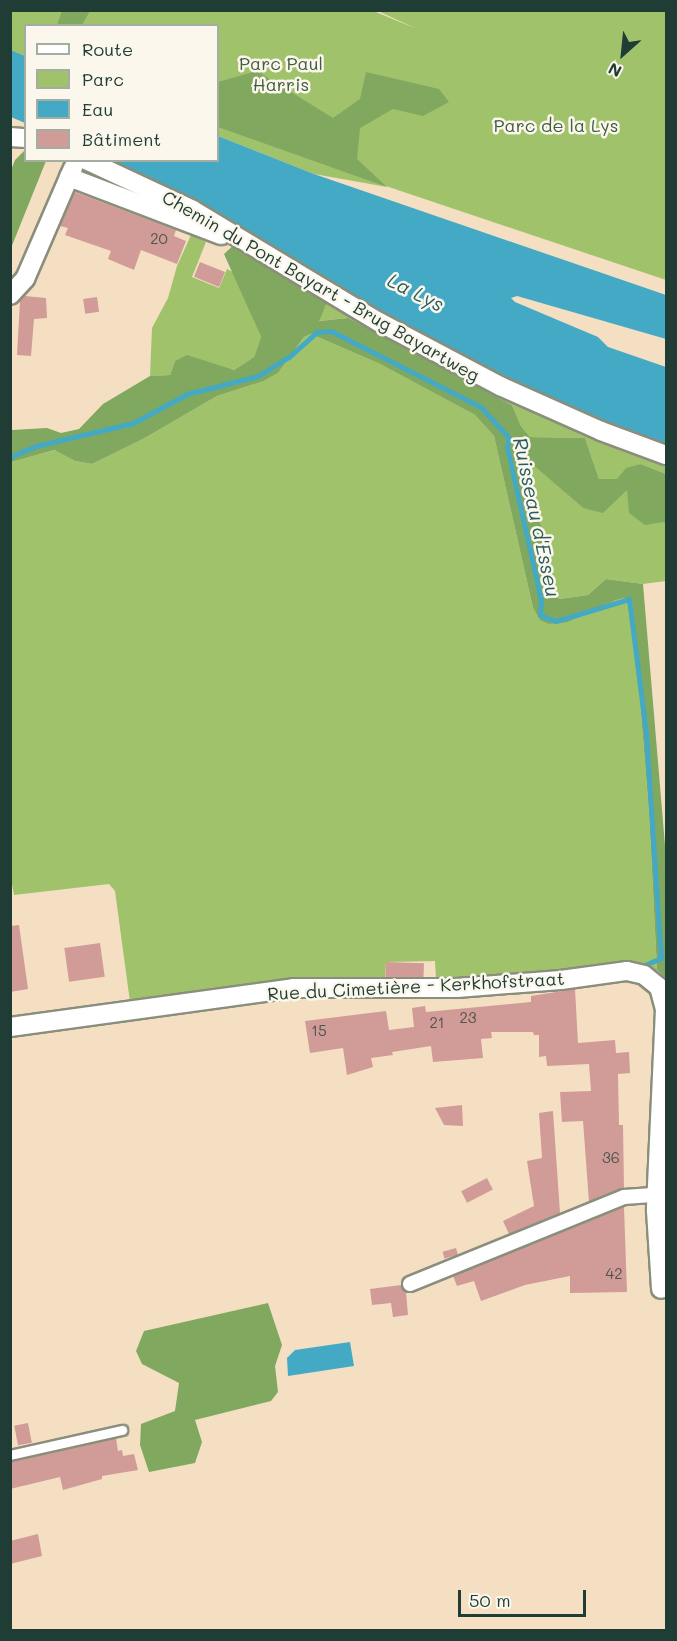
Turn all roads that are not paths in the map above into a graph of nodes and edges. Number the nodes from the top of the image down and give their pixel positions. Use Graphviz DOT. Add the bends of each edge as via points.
graph roads {
  1 [pos="90,162"];
  2 [pos="73,169"];
  3 [pos="237,236"];
  4 [pos="10,295"];
  5 [pos="666,455"];
  6 [pos="10,1027"];
  7 [pos="662,1168"];
  8 [pos="656,1195"];
  9 [pos="410,1284"];
  10 [pos="661,1288"];
  11 [pos="122,1430"];
  12 [pos="10,1455"];
  1 -- 3 [label="street, Chemin du Pont Bayart - Brug Bayartweg" via="193,210"];
  2 -- 3 [label="street" via="219,235"];
  2 -- 4 [label="street" via="25,279"];
  3 -- 5 [label="street, Chemin du Pont Bayart - Brug Bayartweg" via="379,322 491,382"];
  6 -- 7 [label="street, Rue du Cimetière - Kerkhofstraat" via="293,988 457,988 627,971 651,979 664,1001"];
  7 -- 8 [label="street"];
  8 -- 9 [label="street" via="624,1197"];
  8 -- 10 [label="street"];
  11 -- 12 [label="lane"];
}
